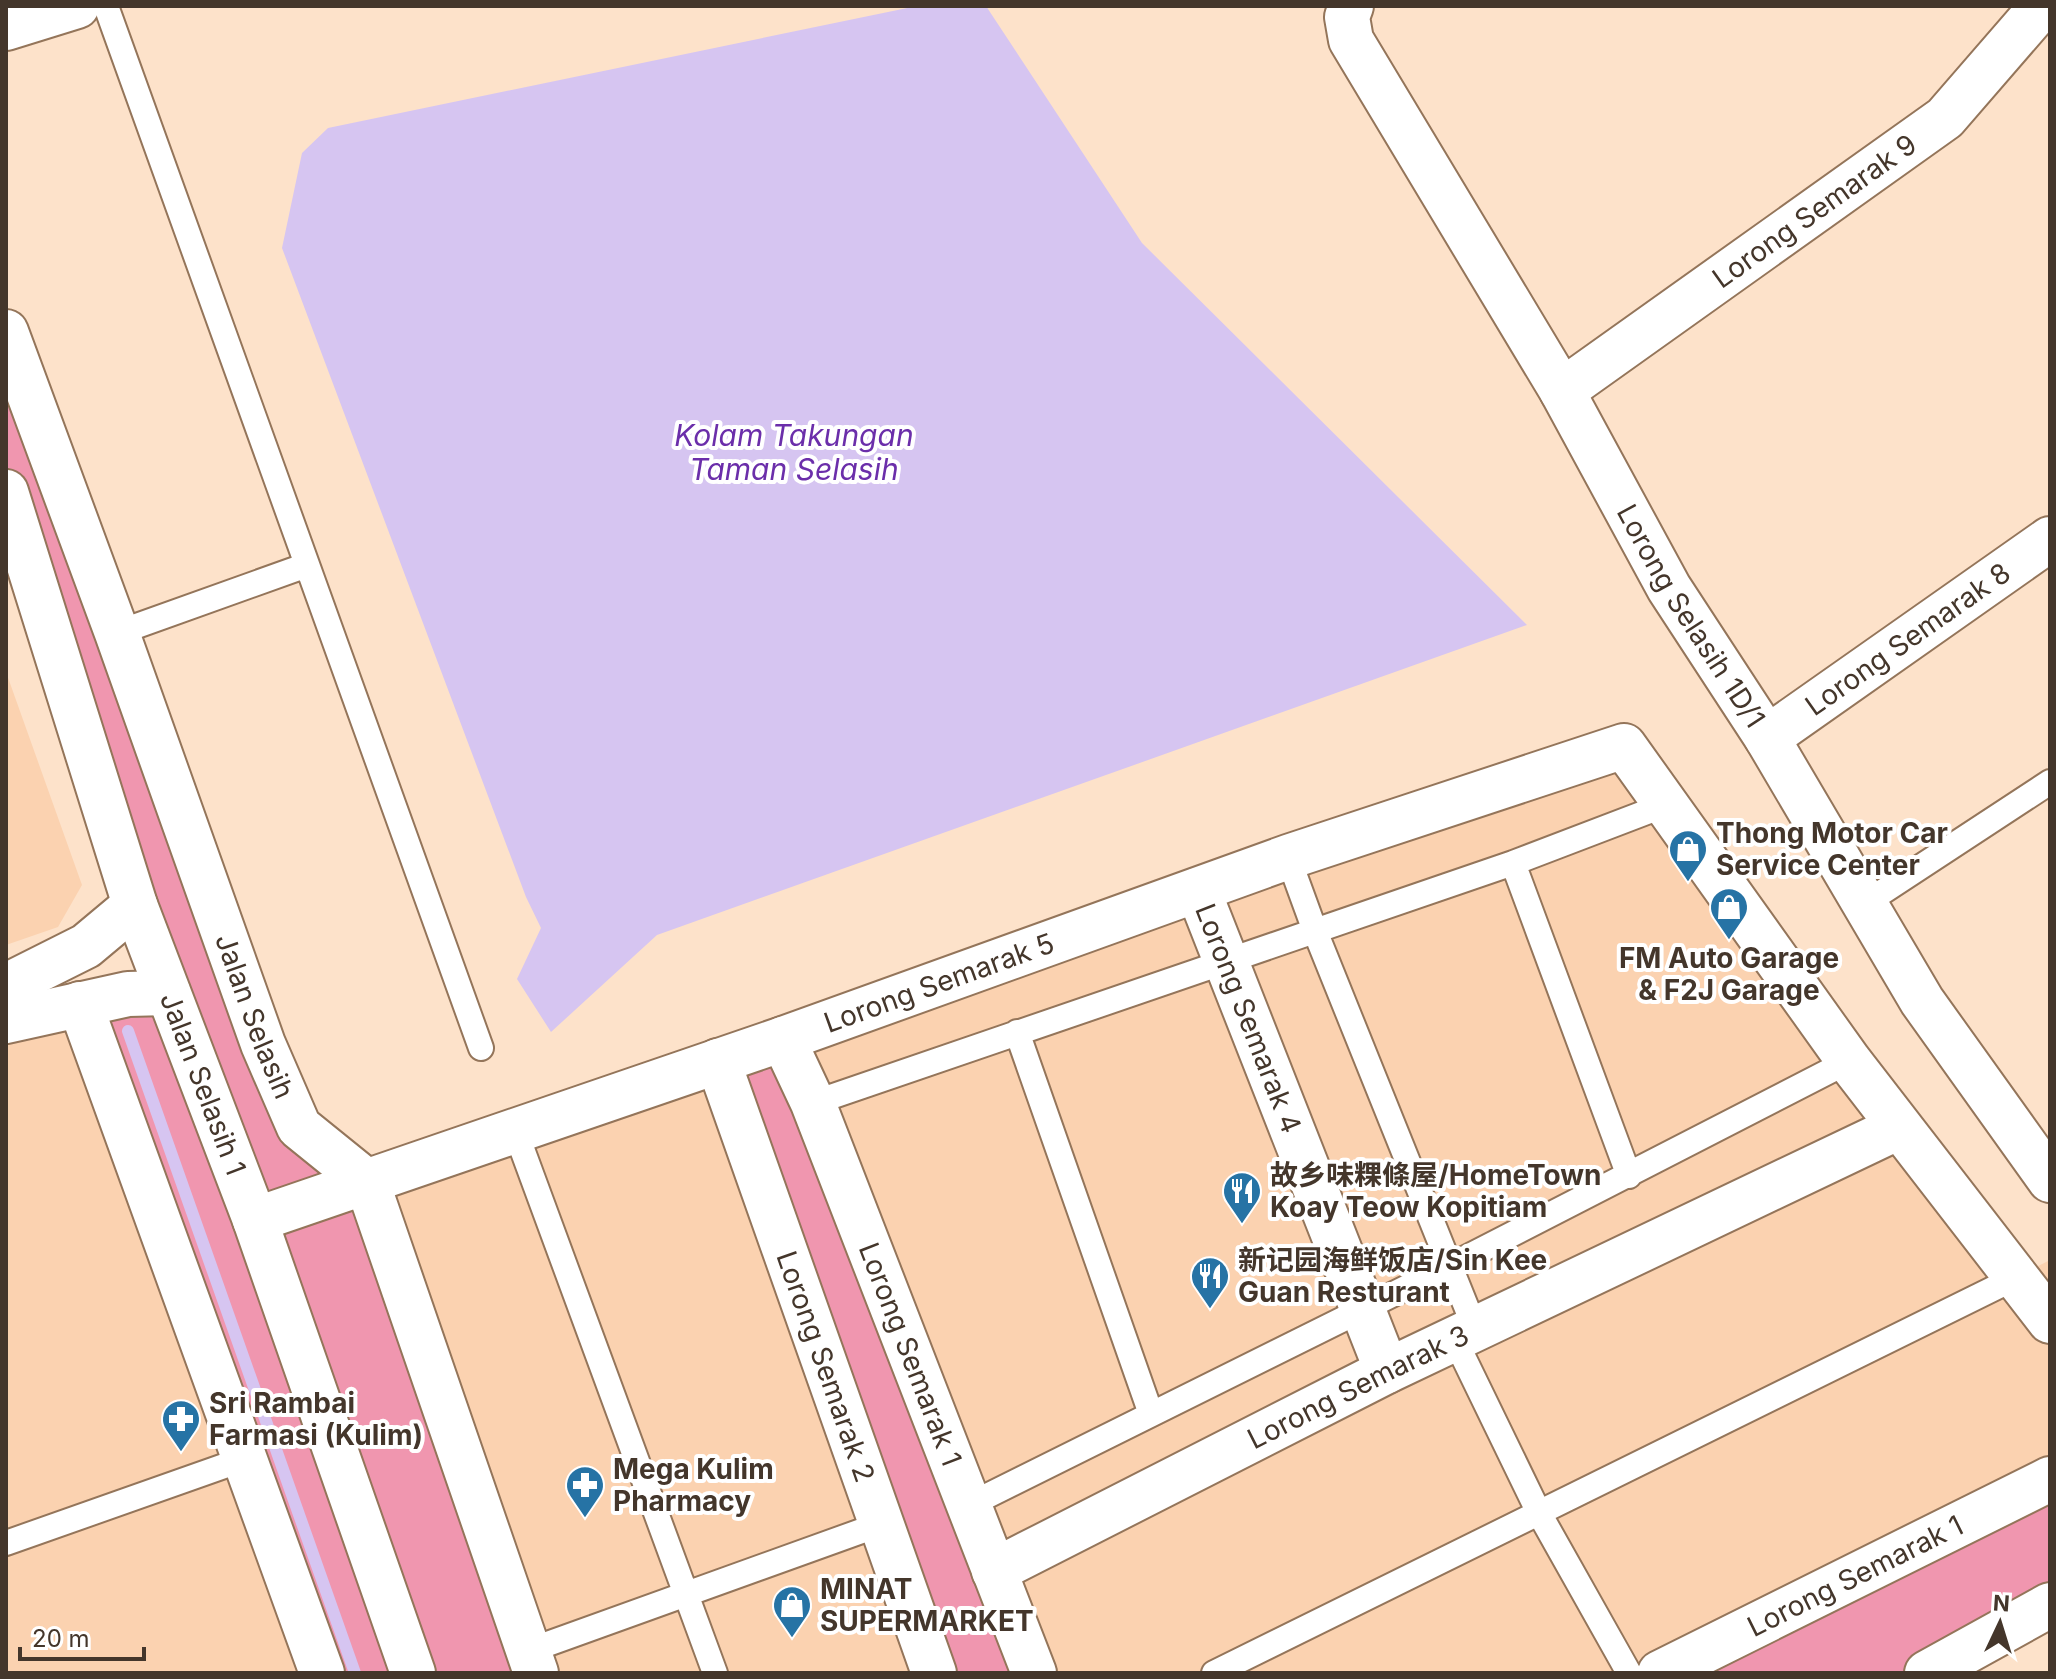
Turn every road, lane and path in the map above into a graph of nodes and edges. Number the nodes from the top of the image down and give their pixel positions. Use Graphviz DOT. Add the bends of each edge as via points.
graph roads {
  1 [pos="77,6"];
  2 [pos="106,6"];
  3 [pos="2042,6"];
  4 [pos="1351,23"];
  5 [pos="6,28"];
  6 [pos="6,332"];
  7 [pos="1562,391"];
  8 [pos="6,492"];
  9 [pos="2050,539"];
  10 [pos="307,565"];
  11 [pos="117,633"];
  12 [pos="1767,738"];
  13 [pos="2050,782"];
  14 [pos="1665,805"];
  15 [pos="1288,857"];
  16 [pos="1513,863"];
  17 [pos="1198,890"];
  18 [pos="1864,904"];
  19 [pos="135,905"];
  20 [pos="1315,931"];
  21 [pos="1226,962"];
  22 [pos="6,986"];
  23 [pos="168,993"];
  24 [pos="80,1004"];
  25 [pos="6,1021"];
  26 [pos="1017,1032"];
  27 [pos="783,1039"];
  28 [pos="481,1048"];
  29 [pos="718,1061"];
  30 [pos="1849,1061"];
  31 [pos="813,1103"];
  32 [pos="1899,1127"];
  33 [pos="515,1130"];
  34 [pos="1629,1176"];
  35 [pos="2050,1180"];
  36 [pos="367,1182"];
  37 [pos="255,1220"];
  38 [pos="1448,1267"];
  39 [pos="2017,1277"];
  40 [pos="1362,1309"];
  41 [pos="2050,1321"];
  42 [pos="1466,1335"];
  43 [pos="1387,1371"];
  44 [pos="1151,1414"];
  45 [pos="244,1459"];
  46 [pos="2050,1479"];
  47 [pos="969,1505"];
  48 [pos="1539,1513"];
  49 [pos="881,1524"];
  50 [pos="6,1543"];
  51 [pos="994,1571"];
  52 [pos="687,1593"];
  53 [pos="2050,1605"];
  54 [pos="532,1662"];
  55 [pos="322,1673"];
  56 [pos="413,1673"];
  57 [pos="715,1673"];
  58 [pos="934,1673"];
  59 [pos="1034,1673"];
  60 [pos="1214,1673"];
  61 [pos="1629,1673"];
  62 [pos="1660,1673"];
  63 [pos="1927,1673"];
  1 -- 5 [label="street"];
  2 -- 10 [label="lane"];
  3 -- 7 [label="street, Lorong Semarak 9" via="1945,118"];
  4 -- 7 [label="street, Lorong Selasih 1D/1"];
  6 -- 11 [label="street, Jalan Selasih"];
  7 -- 12 [label="street, Lorong Selasih 1D/1" via="1669,588"];
  8 -- 19 [label="street, Jalan Selasih 1"];
  9 -- 12 [label="street, Lorong Semarak 8"];
  10 -- 11 [label="lane"];
  10 -- 28 [label="lane"];
  11 -- 36 [label="street, Jalan Selasih" via="263,1044 299,1127"];
  12 -- 18 [label="street, Lorong Selasih 1D/1"];
  13 -- 18 [label="lane"];
  14 -- 15 [label="street, Lorong Semarak 5" via="1624,746"];
  14 -- 16 [label="lane"];
  14 -- 30 [label="street"];
  15 -- 17 [label="street, Lorong Semarak 5"];
  15 -- 20 [label="lane"];
  16 -- 20 [label="lane"];
  16 -- 34 [label="lane"];
  17 -- 21 [label="street, Lorong Semarak 4"];
  17 -- 27 [label="street, Lorong Semarak 5"];
  18 -- 35 [label="street, Lorong Selasih 1D/1" via="1922,1001"];
  19 -- 22 [label="street" via="86,946"];
  19 -- 23 [label="street, Jalan Selasih 1"];
  20 -- 21 [label="lane"];
  20 -- 38 [label="lane"];
  21 -- 26 [label="lane"];
  21 -- 40 [label="street, Lorong Semarak 4"];
  23 -- 24 [label="street"];
  23 -- 37 [label="street, Jalan Selasih 1"];
  24 -- 25 [label="street"];
  24 -- 45 [label="street"];
  26 -- 31 [label="lane"];
  26 -- 44 [label="lane"];
  27 -- 29 [label="street, Lorong Semarak 5"];
  27 -- 31 [label="street, Lorong Semarak 1"];
  29 -- 33 [label="street, Lorong Semarak 5"];
  29 -- 49 [label="street, Lorong Semarak 2"];
  30 -- 32 [label="street"];
  30 -- 34 [label="lane"];
  31 -- 47 [label="street, Lorong Semarak 1"];
  32 -- 39 [label="street"];
  32 -- 42 [label="street, Lorong Semarak 3"];
  33 -- 36 [label="street, Lorong Semarak 5"];
  33 -- 52 [label="lane"];
  34 -- 38 [label="lane"];
  36 -- 37 [label="street, Lorong Semarak 5"];
  36 -- 54 [label="street"];
  37 -- 56 [label="street, Jalan Selasih 1"];
  38 -- 40 [label="lane"];
  38 -- 42 [label="lane"];
  39 -- 41 [label="street"];
  39 -- 48 [label="lane"];
  40 -- 43 [label="street, Lorong Semarak 4"];
  40 -- 44 [label="lane"];
  42 -- 43 [label="street, Lorong Semarak 3"];
  42 -- 48 [label="lane"];
  43 -- 51 [label="street, Lorong Semarak 3"];
  44 -- 47 [label="lane"];
  45 -- 50 [label="lane"];
  45 -- 55 [label="street"];
  46 -- 62 [label="street, Lorong Semarak 1"];
  47 -- 51 [label="street, Lorong Semarak 1"];
  48 -- 60 [label="lane"];
  48 -- 61 [label="lane"];
  49 -- 52 [label="lane"];
  49 -- 58 [label="street, Lorong Semarak 2"];
  51 -- 59 [label="street, Lorong Semarak 1"];
  52 -- 54 [label="lane"];
  52 -- 57 [label="lane"];
  53 -- 63 [label="street"];
}
